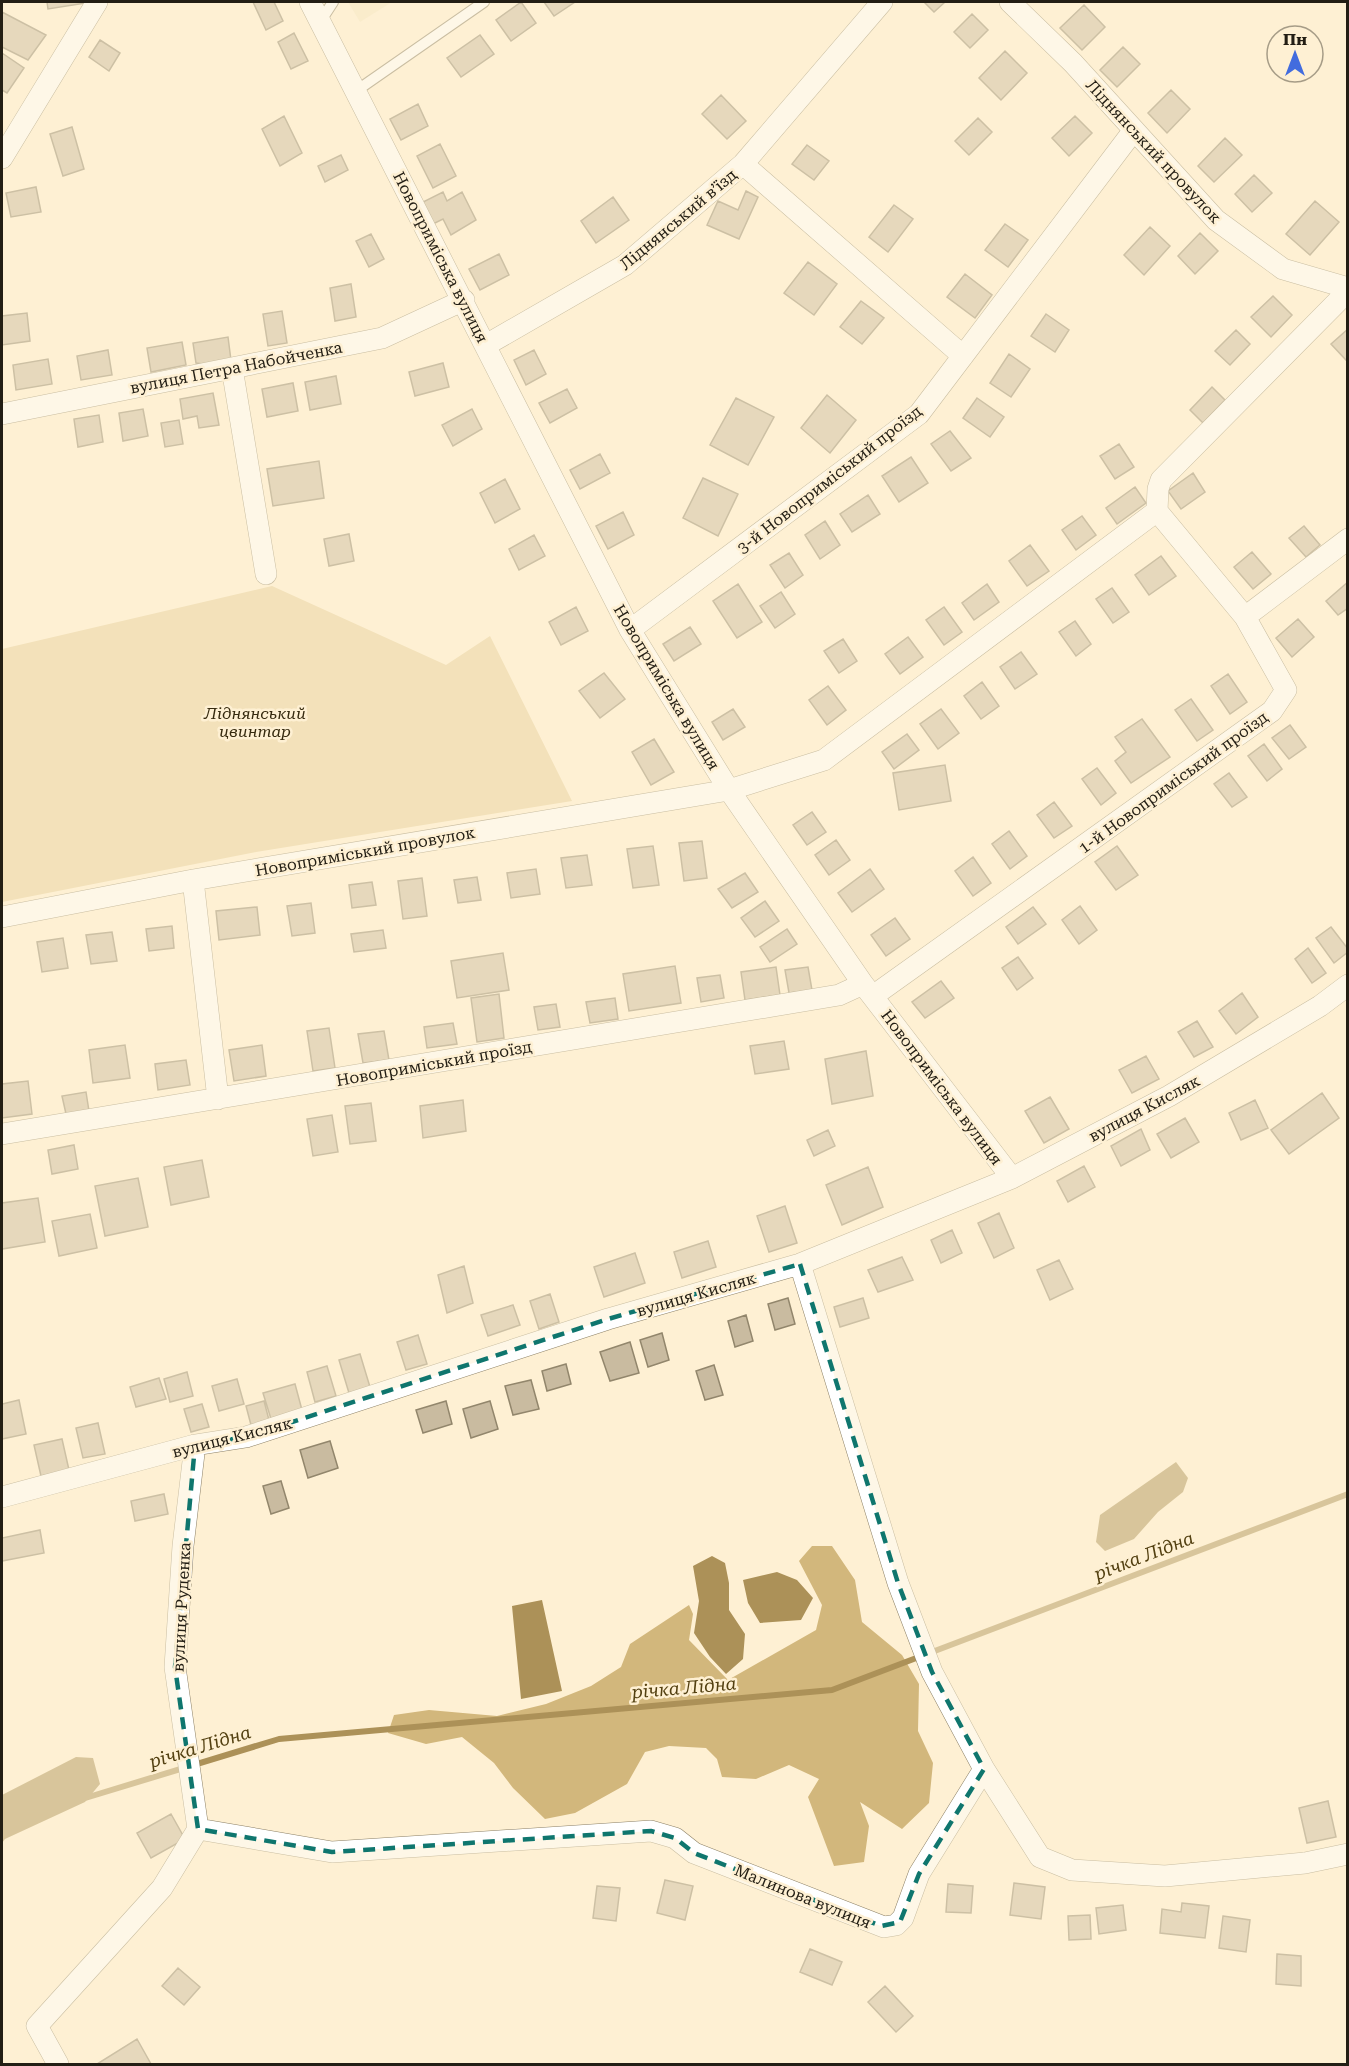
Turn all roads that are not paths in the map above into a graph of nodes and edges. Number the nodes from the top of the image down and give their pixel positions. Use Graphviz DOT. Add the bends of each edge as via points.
graph roads {
  1 [pos="97,2"];
  2 [pos="310,2"];
  3 [pos="333,2"];
  4 [pos="484,2"];
  5 [pos="882,2"];
  6 [pos="1010,2"];
  7 [pos="320,22"];
  8 [pos="356,91"];
  9 [pos="1134,130"];
  10 [pos="2,158"];
  11 [pos="743,164"];
  12 [pos="1347,290"];
  13 [pos="464,300"];
  14 [pos="486,345"];
  15 [pos="963,356"];
  16 [pos="232,368"];
  17 [pos="2,414"];
  18 [pos="1156,511"];
  19 [pos="1347,539"];
  20 [pos="266,574"];
  21 [pos="1245,617"];
  22 [pos="630,630"];
  23 [pos="729,790"];
  24 [pos="193,880"];
  25 [pos="2,917"];
  26 [pos="1347,985"];
  27 [pos="868,990"];
  28 [pos="218,1100"];
  29 [pos="2,1134"];
  30 [pos="1012,1178"];
  31 [pos="800,1264"];
  32 [pos="195,1445"];
  33 [pos="2,1497"];
  34 [pos="984,1770"];
  35 [pos="198,1829"];
  36 [pos="1347,1854"];
  37 [pos="58,2064"];
  1 -- 10 [label="street"];
  2 -- 7 [label="street, Новоприміська вулиця"];
  3 -- 7 [label="lane"];
  4 -- 8 [label="lane"];
  5 -- 11 [label="street, Ліднянський в’їзд"];
  6 -- 9 [label="street, Ліднянський провулок"];
  7 -- 8 [label="street, Новоприміська вулиця"];
  8 -- 13 [label="street, Новоприміська вулиця"];
  9 -- 12 [label="street, Ліднянський провулок" via="1216,220 1283,269"];
  9 -- 15 [label="street, 3-й Новоприміський проїзд"];
  11 -- 14 [label="street, Ліднянський в’їзд" via="625,265"];
  11 -- 15 [label="street, Ліднянський в’їзд"];
  12 -- 18 [label="street" via="1161,480"];
  13 -- 14 [label="street, Новоприміська вулиця"];
  13 -- 16 [label="street, вулиця Петра Набойченка" via="382,338"];
  14 -- 22 [label="street, Новоприміська вулиця"];
  15 -- 22 [label="street, 3-й Новоприміський проїзд" via="919,414"];
  16 -- 17 [label="street, вулиця Петра Набойченка"];
  16 -- 20 [label="street"];
  18 -- 21 [label="street, 1-й Новоприміський проїзд"];
  18 -- 23 [label="street" via="824,760"];
  19 -- 21 [label="street"];
  21 -- 27 [label="street, 1-й Новоприміський проїзд" via="1286,690 1272,711"];
  22 -- 23 [label="street, Новоприміська вулиця"];
  23 -- 24 [label="street, Новоприміський провулок"];
  23 -- 27 [label="street, Новоприміська вулиця"];
  24 -- 25 [label="street, Новоприміський провулок"];
  24 -- 28 [label="street"];
  26 -- 30 [label="street, вулиця Кисляк" via="1320,1006 1169,1096"];
  27 -- 28 [label="street, Новоприміський проїзд"];
  27 -- 30 [label="street, Новоприміська вулиця"];
  28 -- 29 [label="street, Новоприміський проїзд"];
  30 -- 31 [label="street, вулиця Кисляк"];
  31 -- 32 [label="street, вулиця Кисляк" via="608,1319 246,1437"];
  31 -- 34 [label="street" via="898,1583 932,1672"];
  32 -- 33 [label="street, вулиця Кисляк"];
  32 -- 35 [label="street, вулиця Руденка" via="183,1546 176,1667"];
  34 -- 35 [label="street, Малинова вулиця" via="919,1874 903,1918 889,1927 694,1853 675,1838 651,1831 332,1852"];
  34 -- 36 [label="street" via="1040,1857 1072,1870 1166,1876 1305,1863"];
  35 -- 37 [label="street" via="162,1888 37,2026"];
}
